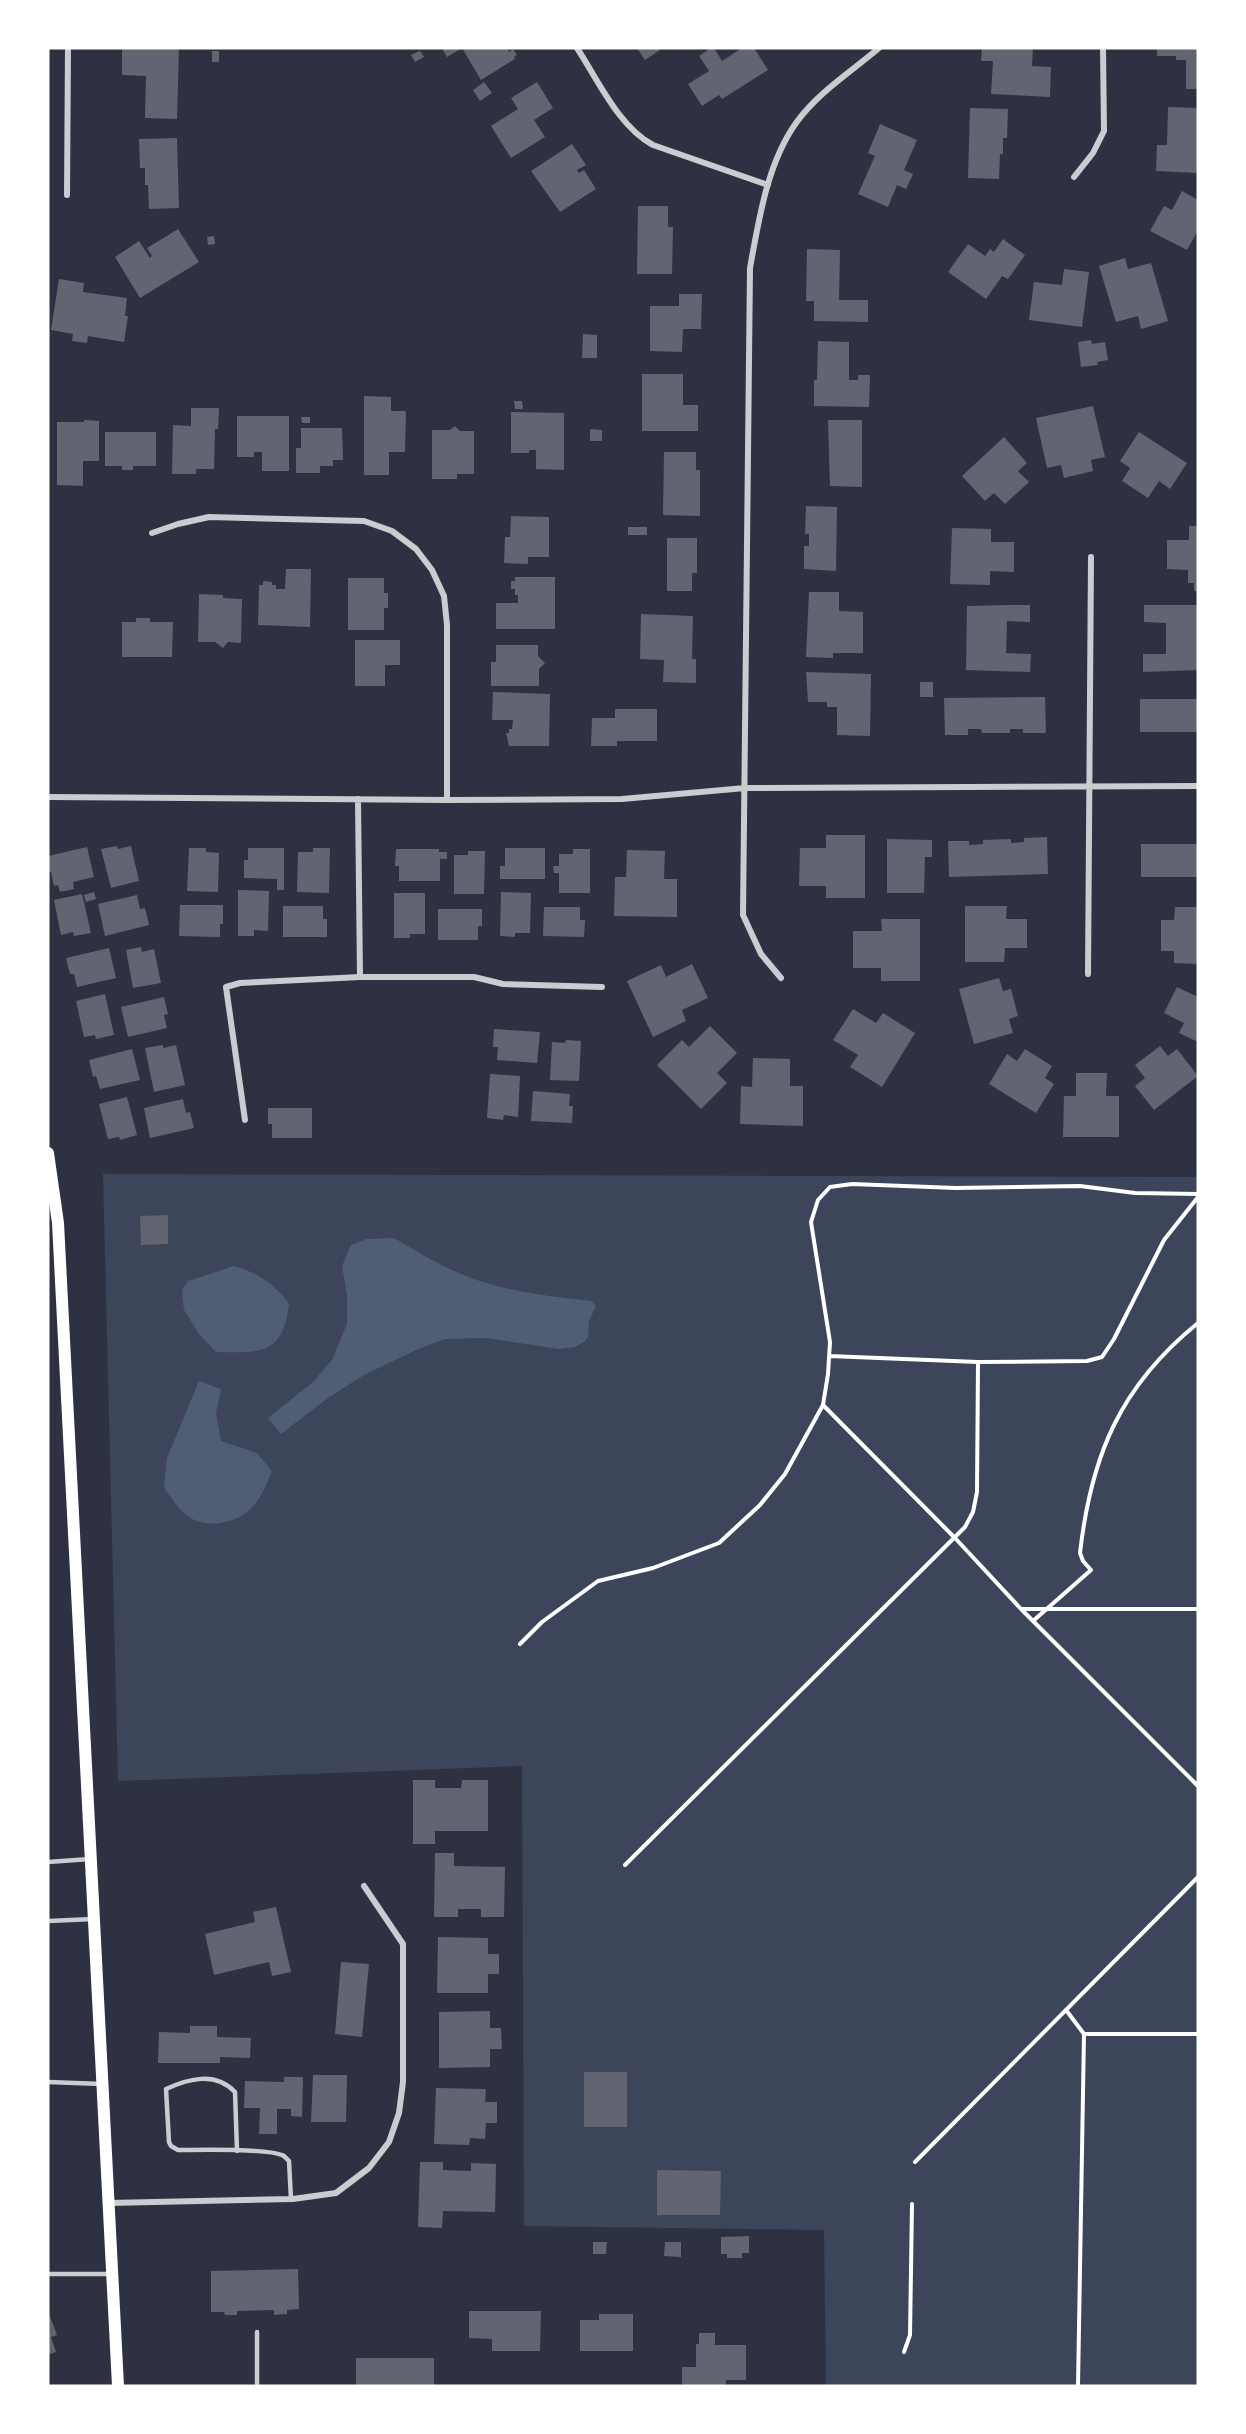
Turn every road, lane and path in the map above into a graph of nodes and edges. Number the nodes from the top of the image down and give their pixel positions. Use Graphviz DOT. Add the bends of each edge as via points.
graph roads {
  1 [pos="68,48"];
  2 [pos="577,48"];
  3 [pos="879,48"];
  4 [pos="1103,48"];
  5 [pos="1074,177"];
  6 [pos="768,185"];
  7 [pos="67,195"];
  8 [pos="152,533"];
  9 [pos="1091,557"];
  10 [pos="1198,786"];
  11 [pos="1089,787"];
  12 [pos="745,788"];
  13 [pos="48,797"];
  14 [pos="358,799"];
  15 [pos="447,800"];
  16 [pos="1088,974"];
  17 [pos="360,977"];
  18 [pos="782,978"];
  19 [pos="602,987"];
  20 [pos="245,1120"];
  21 [pos="48,1153"];
  22 [pos="1198,1196"];
  23 [pos="1198,1323"];
  24 [pos="829,1356"];
  25 [pos="978,1362"];
  26 [pos="823,1405"];
  27 [pos="955,1538"];
  28 [pos="1021,1609"];
  29 [pos="1198,1609"];
  30 [pos="1045,1611"];
  31 [pos="1033,1621"];
  32 [pos="520,1644"];
  33 [pos="1198,1786"];
  34 [pos="91,1859"];
  35 [pos="48,1862"];
  36 [pos="626,1865"];
  37 [pos="1198,1877"];
  38 [pos="364,1886"];
  39 [pos="94,1919"];
  40 [pos="48,1921"];
  41 [pos="1066,2010"];
  42 [pos="1084,2034"];
  43 [pos="1198,2034"];
  44 [pos="48,2082"];
  45 [pos="102,2084"];
  46 [pos="237,2151"];
  47 [pos="915,2162"];
  48 [pos="291,2199"];
  49 [pos="108,2203"];
  50 [pos="912,2204"];
  51 [pos="48,2274"];
  52 [pos="112,2274"];
  53 [pos="257,2332"];
  54 [pos="904,2352"];
  55 [pos="118,2386"];
  56 [pos="257,2386"];
  57 [pos="1078,2386"];
  1 -- 7 [label="street"];
  2 -- 6 [label="street" via="639,137"];
  3 -- 6 [label="street" via="797,122 780,151"];
  4 -- 5 [label="street" via="1104,131"];
  6 -- 12 [label="street" via="750,268 748,300"];
  8 -- 15 [label="street" via="209,517 364,521 392,531 416,549 444,596"];
  9 -- 11 [label="street"];
  10 -- 11 [label="street"];
  11 -- 12 [label="street"];
  11 -- 16 [label="street"];
  12 -- 15 [label="street" via="622,799"];
  12 -- 18 [label="street" via="743,915 761,954"];
  13 -- 14 [label="street"];
  14 -- 15 [label="street"];
  14 -- 17 [label="street"];
  17 -- 19 [label="street" via="474,977 503,984"];
  17 -- 20 [label="street" via="226,987"];
  21 -- 34 [label="main road" via="58,1223"];
  22 -- 24 [label="path" via="1080,1186 830,1186 818,1200 811,1222"];
  22 -- 25 [label="path" via="1164,1240 1102,1357 1087,1361"];
  23 -- 30 [label="path" via="1146,1374 1116,1421 1100,1454 1083,1523 1080,1553 1091,1570"];
  24 -- 25 [label="path"];
  24 -- 26 [label="path"];
  25 -- 27 [label="path" via="977,1492 973,1512"];
  26 -- 27 [label="path"];
  26 -- 32 [label="path" via="785,1474 742,1524 719,1543 653,1568 598,1581 542,1622"];
  27 -- 28 [label="path"];
  27 -- 36 [label="path"];
  28 -- 30 [label="path"];
  28 -- 31 [label="path"];
  29 -- 30 [label="path"];
  30 -- 31 [label="path"];
  31 -- 33 [label="path"];
  34 -- 35 [label="lane"];
  34 -- 39 [label="main road"];
  37 -- 41 [label="path"];
  38 -- 48 [label="street" via="403,1944 403,2082 399,2113 389,2142 369,2168 336,2193"];
  39 -- 40 [label="lane"];
  39 -- 45 [label="main road"];
  41 -- 42 [label="path"];
  41 -- 47 [label="path"];
  42 -- 43 [label="path"];
  42 -- 57 [label="path"];
  44 -- 45 [label="lane"];
  45 -- 49 [label="main road"];
  46 -- 46 [label="lane" via="178,2150 171,2146 166,2089 197,2078 231,2088 235,2092"];
  46 -- 48 [label="lane" via="283,2155 289,2161"];
  48 -- 49 [label="street"];
  49 -- 52 [label="main road"];
  50 -- 54 [label="path" via="910,2335"];
  51 -- 52 [label="lane"];
  52 -- 55 [label="main road"];
  53 -- 56 [label="lane"];
}
